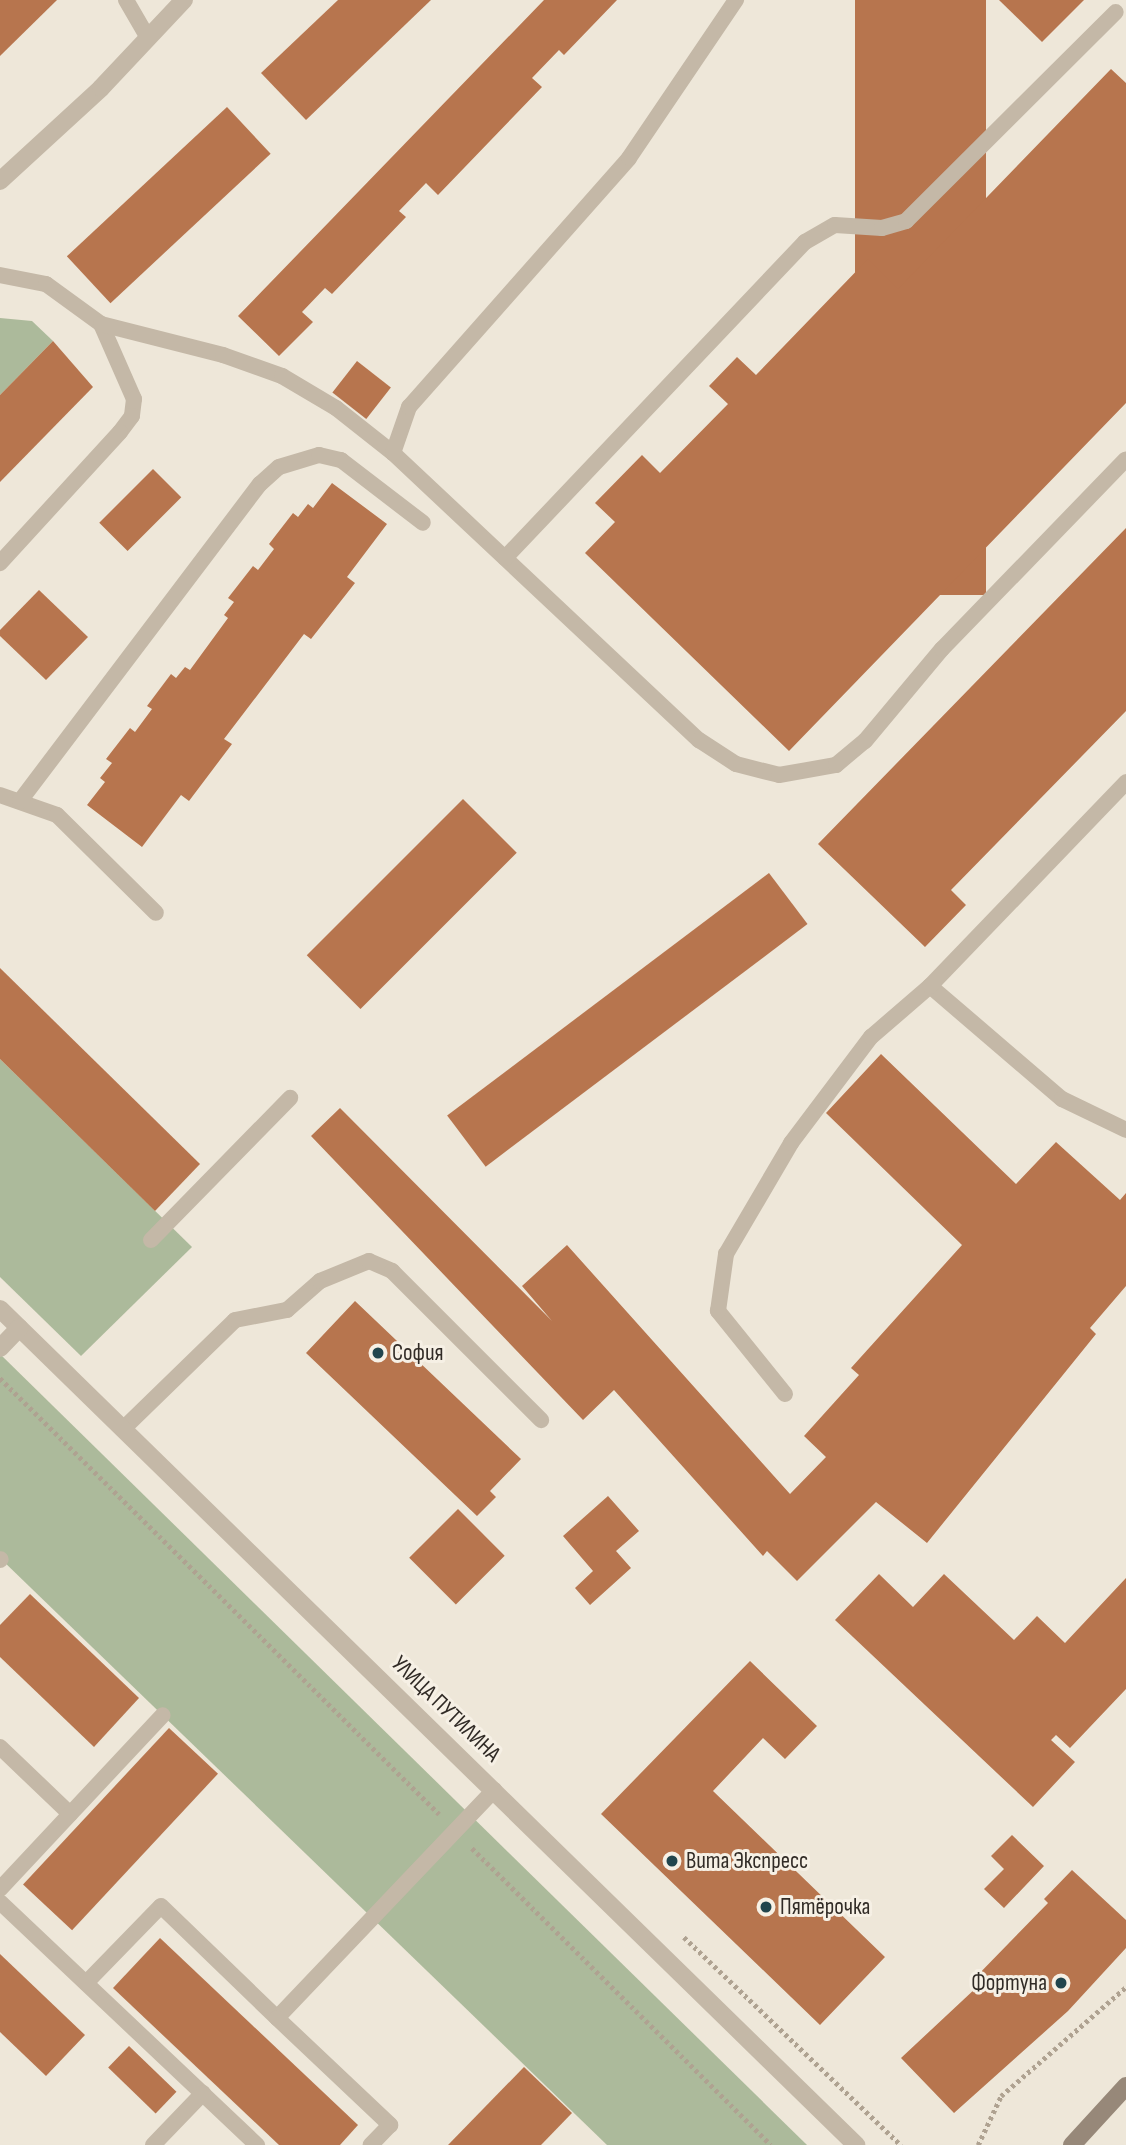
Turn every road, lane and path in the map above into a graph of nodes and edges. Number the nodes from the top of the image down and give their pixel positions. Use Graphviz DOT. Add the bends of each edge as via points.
graph roads {
  1 [pos="126,0"];
  2 [pos="184,0"];
  3 [pos="736,0"];
  4 [pos="1116,12"];
  5 [pos="148,38"];
  6 [pos="0,181"];
  7 [pos="0,275"];
  8 [pos="101,324"];
  9 [pos="393,453"];
  10 [pos="1126,459"];
  11 [pos="423,523"];
  12 [pos="505,558"];
  13 [pos="0,563"];
  14 [pos="1126,782"];
  15 [pos="0,795"];
  16 [pos="20,801"];
  17 [pos="156,913"];
  18 [pos="929,986"];
  19 [pos="290,1098"];
  20 [pos="1126,1130"];
  21 [pos="151,1240"];
  22 [pos="0,1309"];
  23 [pos="19,1328"];
  24 [pos="0,1348"];
  25 [pos="0,1378"];
  26 [pos="785,1394"];
  27 [pos="541,1420"];
  28 [pos="123,1429"];
  29 [pos="163,1715"];
  30 [pos="0,1747"];
  31 [pos="494,1790"];
  32 [pos="70,1814"];
  33 [pos="455,1831"];
  34 [pos="0,1889"];
  35 [pos="0,1902"];
  36 [pos="86,1983"];
  37 [pos="1126,1987"];
  38 [pos="277,2018"];
  39 [pos="1126,2085"];
  40 [pos="203,2093"];
  41 [pos="153,2145"];
  42 [pos="257,2145"];
  43 [pos="371,2145"];
  44 [pos="771,2145"];
  45 [pos="856,2145"];
  46 [pos="978,2145"];
  47 [pos="1072,2145"];
  1 -- 5 [label="lane"];
  2 -- 5 [label="street"];
  3 -- 9 [label="lane" via="629,158 408,407"];
  4 -- 12 [label="lane" via="906,221 882,228 835,225 805,242"];
  5 -- 6 [label="street"];
  7 -- 8 [label="lane" via="46,284"];
  8 -- 9 [label="lane" via="223,355 282,376 336,408"];
  8 -- 13 [label="lane" via="128,381 134,399 132,416"];
  9 -- 12 [label="lane"];
  10 -- 12 [label="lane" via="942,649 865,741 836,765 779,775 736,764 699,740"];
  11 -- 16 [label="lane" via="341,460 319,455 279,467 260,484"];
  14 -- 18 [label="lane"];
  15 -- 16 [label="lane"];
  16 -- 17 [label="lane" via="66,822"];
  18 -- 20 [label="lane" via="1062,1098"];
  18 -- 26 [label="lane" via="872,1037 799,1132 726,1254 718,1311"];
  19 -- 21 [label="lane"];
  22 -- 23 [label="street, УЛИЦА ПУТИЛИНА"];
  23 -- 24 [label="street"];
  23 -- 28 [label="street, УЛИЦА ПУТИЛИНА"];
  25 -- 33 [label="path"];
  27 -- 28 [label="lane" via="392,1271 369,1261 320,1281 287,1310 235,1320"];
  28 -- 31 [label="street, УЛИЦА ПУТИЛИНА"];
  29 -- 32 [label="lane"];
  30 -- 32 [label="lane"];
  31 -- 33 [label="lane"];
  31 -- 45 [label="street, УЛИЦА ПУТИЛИНА"];
  32 -- 34 [label="lane"];
  33 -- 38 [label="lane"];
  33 -- 44 [label="path"];
  35 -- 36 [label="lane"];
  36 -- 38 [label="lane" via="161,1906"];
  36 -- 40 [label="lane"];
  37 -- 46 [label="path" via="1001,2096"];
  38 -- 43 [label="lane" via="390,2125"];
  39 -- 47 [label="main road"];
  40 -- 41 [label="lane"];
  40 -- 42 [label="lane"];
}
